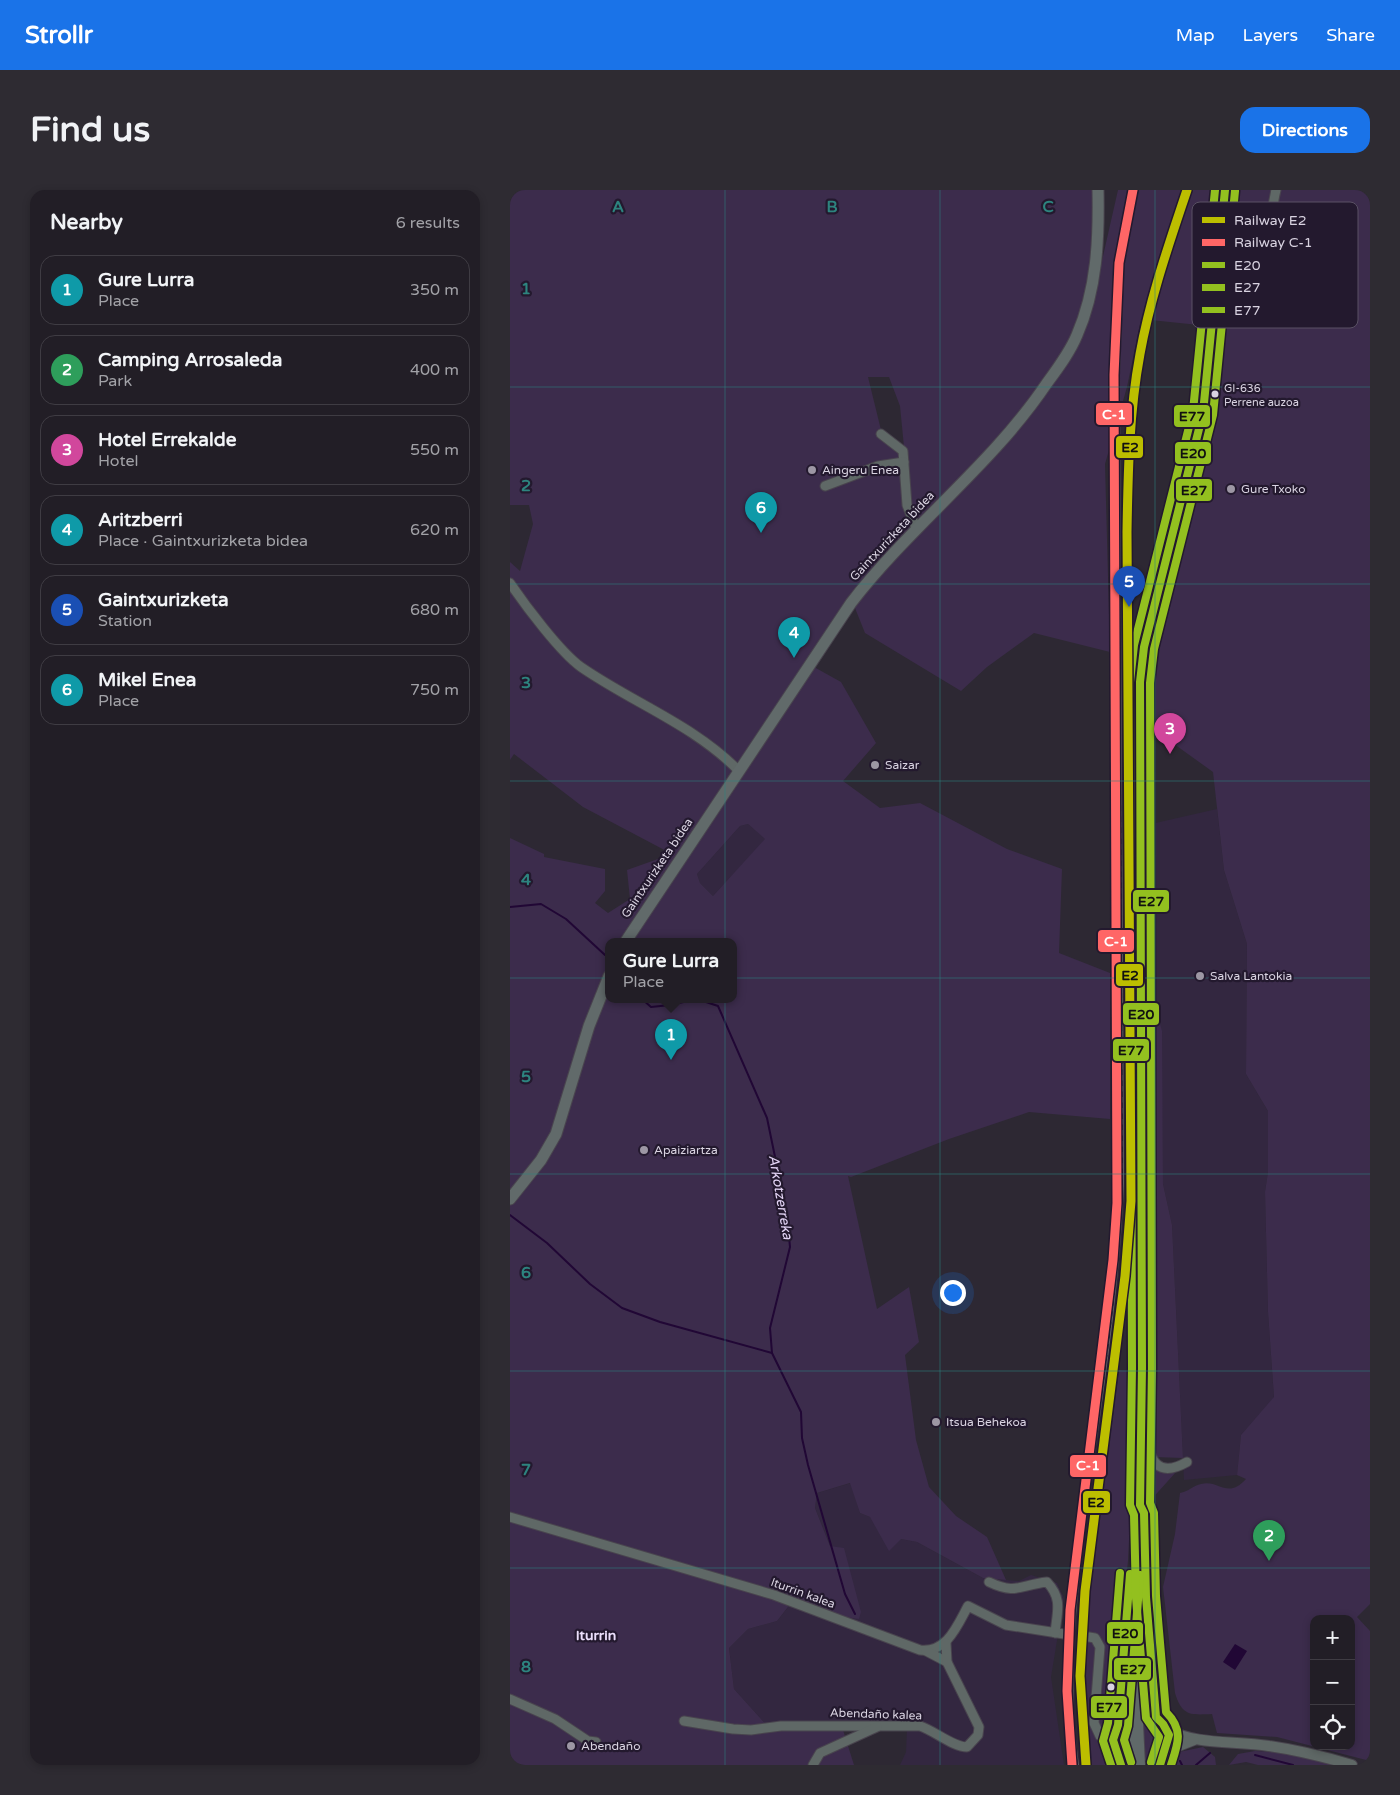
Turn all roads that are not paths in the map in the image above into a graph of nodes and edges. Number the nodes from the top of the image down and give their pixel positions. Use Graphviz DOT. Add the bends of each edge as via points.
graph roads {
  1 [pos="1098,190"];
  2 [pos="1211,328"];
  3 [pos="882,434"];
  4 [pos="904,462"];
  5 [pos="825,486"];
  6 [pos="916,528"];
  7 [pos="510,583"];
  8 [pos="739,771"];
  9 [pos="628,938"];
  10 [pos="605,984"];
  11 [pos="510,1199"];
  12 [pos="1141,1416"];
  13 [pos="1187,1462"];
  14 [pos="1140,1481"];
  15 [pos="1140,1505"];
  16 [pos="510,1518"];
  17 [pos="989,1582"];
  18 [pos="1054,1633"];
  19 [pos="1064,1634"];
  20 [pos="1089,1637"];
  21 [pos="946,1643"];
  22 [pos="926,1651"];
  23 [pos="947,1662"];
  24 [pos="510,1700"];
  25 [pos="1156,1717"];
  26 [pos="684,1721"];
  27 [pos="880,1725"];
  28 [pos="1095,1726"];
  29 [pos="1117,1727"];
  30 [pos="1167,1728"];
  31 [pos="1195,1740"];
  32 [pos="596,1742"];
  33 [pos="1120,1759"];
  34 [pos="1161,1761"];
  35 [pos="813,1765"];
  36 [pos="1138,1765"];
  37 [pos="1352,1765"];
  1 -- 6 [label="main road, Gaintxurizketa bidea" via="1097,254 1089,299 1077,336 1011,432"];
  2 -- 12 [label="main road" via="1203,413 1141,670"];
  3 -- 4 [label="street" via="903,451"];
  4 -- 5 [label="street" via="878,466"];
  4 -- 6 [label="street" via="907,505"];
  6 -- 8 [label="main road, Gaintxurizketa bidea" via="851,603"];
  7 -- 8 [label="street" via="548,632 580,666 705,740"];
  8 -- 9 [label="main road, Gaintxurizketa bidea"];
  10 -- 11 [label="main road" via="556,1134 537,1166"];
  12 -- 13 [label="street" via="1153,1461 1169,1470"];
  12 -- 14 [label="main road"];
  14 -- 15 [label="main road"];
  14 -- 29 [label="main road" via="1135,1495"];
  15 -- 25 [label="main road" via="1144,1513 1146,1597"];
  15 -- 36 [label="main road, bridge" via="1135,1703"];
  16 -- 22 [label="street, Iturrin kalea" via="774,1595"];
  17 -- 18 [label="street" via="1006,1590 1047,1582 1056,1591 1058,1601"];
  18 -- 19 [label="street"];
  18 -- 21 [label="street" via="1006,1625 968,1606"];
  20 -- 28 [label="street" via="1100,1644"];
  21 -- 22 [label="street"];
  21 -- 23 [label="street"];
  22 -- 23 [label="street, Iturrin kalea"];
  23 -- 27 [label="street, Abendaño kalea" via="979,1727 974,1742 960,1747 920,1726"];
  24 -- 32 [label="street" via="555,1719 588,1741"];
  25 -- 29 [label="street" via="1135,1713"];
  25 -- 30 [label="street"];
  26 -- 27 [label="street, Abendaño kalea" via="751,1730 781,1726"];
  27 -- 35 [label="street" via="820,1752"];
  28 -- 29 [label="street" via="1105,1732"];
  28 -- 33 [label="street"];
  29 -- 33 [label="street"];
  30 -- 31 [label="street"];
  30 -- 34 [label="street" via="1170,1741"];
  31 -- 34 [label="street" via="1182,1744"];
  31 -- 37 [label="street" via="1269,1746"];
}
